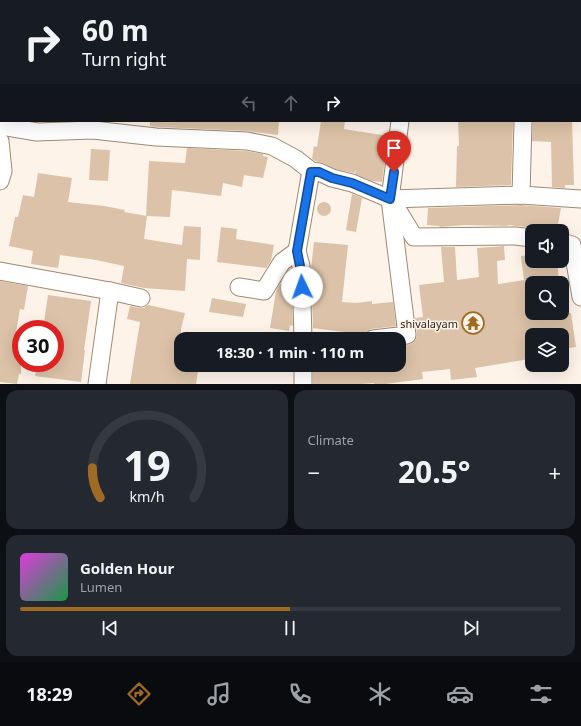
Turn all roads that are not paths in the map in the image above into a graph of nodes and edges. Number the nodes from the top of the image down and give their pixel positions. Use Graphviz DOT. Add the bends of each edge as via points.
graph roads {
  1 [pos="400,122"];
  2 [pos="523,122"];
  3 [pos="20,125"];
  4 [pos="0,126"];
  5 [pos="0,141"];
  6 [pos="311,172"];
  7 [pos="0,181"];
  8 [pos="521,195"];
  9 [pos="390,199"];
  10 [pos="581,199"];
  11 [pos="525,237"];
  12 [pos="569,244"];
  13 [pos="297,251"];
  14 [pos="0,271"];
  15 [pos="239,287"];
  16 [pos="110,291"];
  17 [pos="581,297"];
  18 [pos="141,298"];
  19 [pos="303,332"];
  20 [pos="406,335"];
  21 [pos="303,372"];
  22 [pos="97,384"];
  23 [pos="303,384"];
  1 -- 9 [label="street"];
  2 -- 8 [label="street"];
  3 -- 4 [label="street"];
  3 -- 6 [label="street" via="37,132 92,130 156,137 247,141 272,146 296,159"];
  5 -- 7 [label="street"];
  6 -- 9 [label="street" via="319,172 352,183"];
  6 -- 13 [label="street"];
  8 -- 9 [label="street"];
  8 -- 10 [label="street"];
  9 -- 11 [label="street" via="414,237"];
  9 -- 20 [label="street"];
  12 -- 17 [label="street" via="572,245"];
  13 -- 15 [label="street" via="282,262 264,291"];
  13 -- 19 [label="street"];
  14 -- 16 [label="street"];
  16 -- 18 [label="street"];
  16 -- 22 [label="street"];
  21 -- 23 [label="street"];
}
